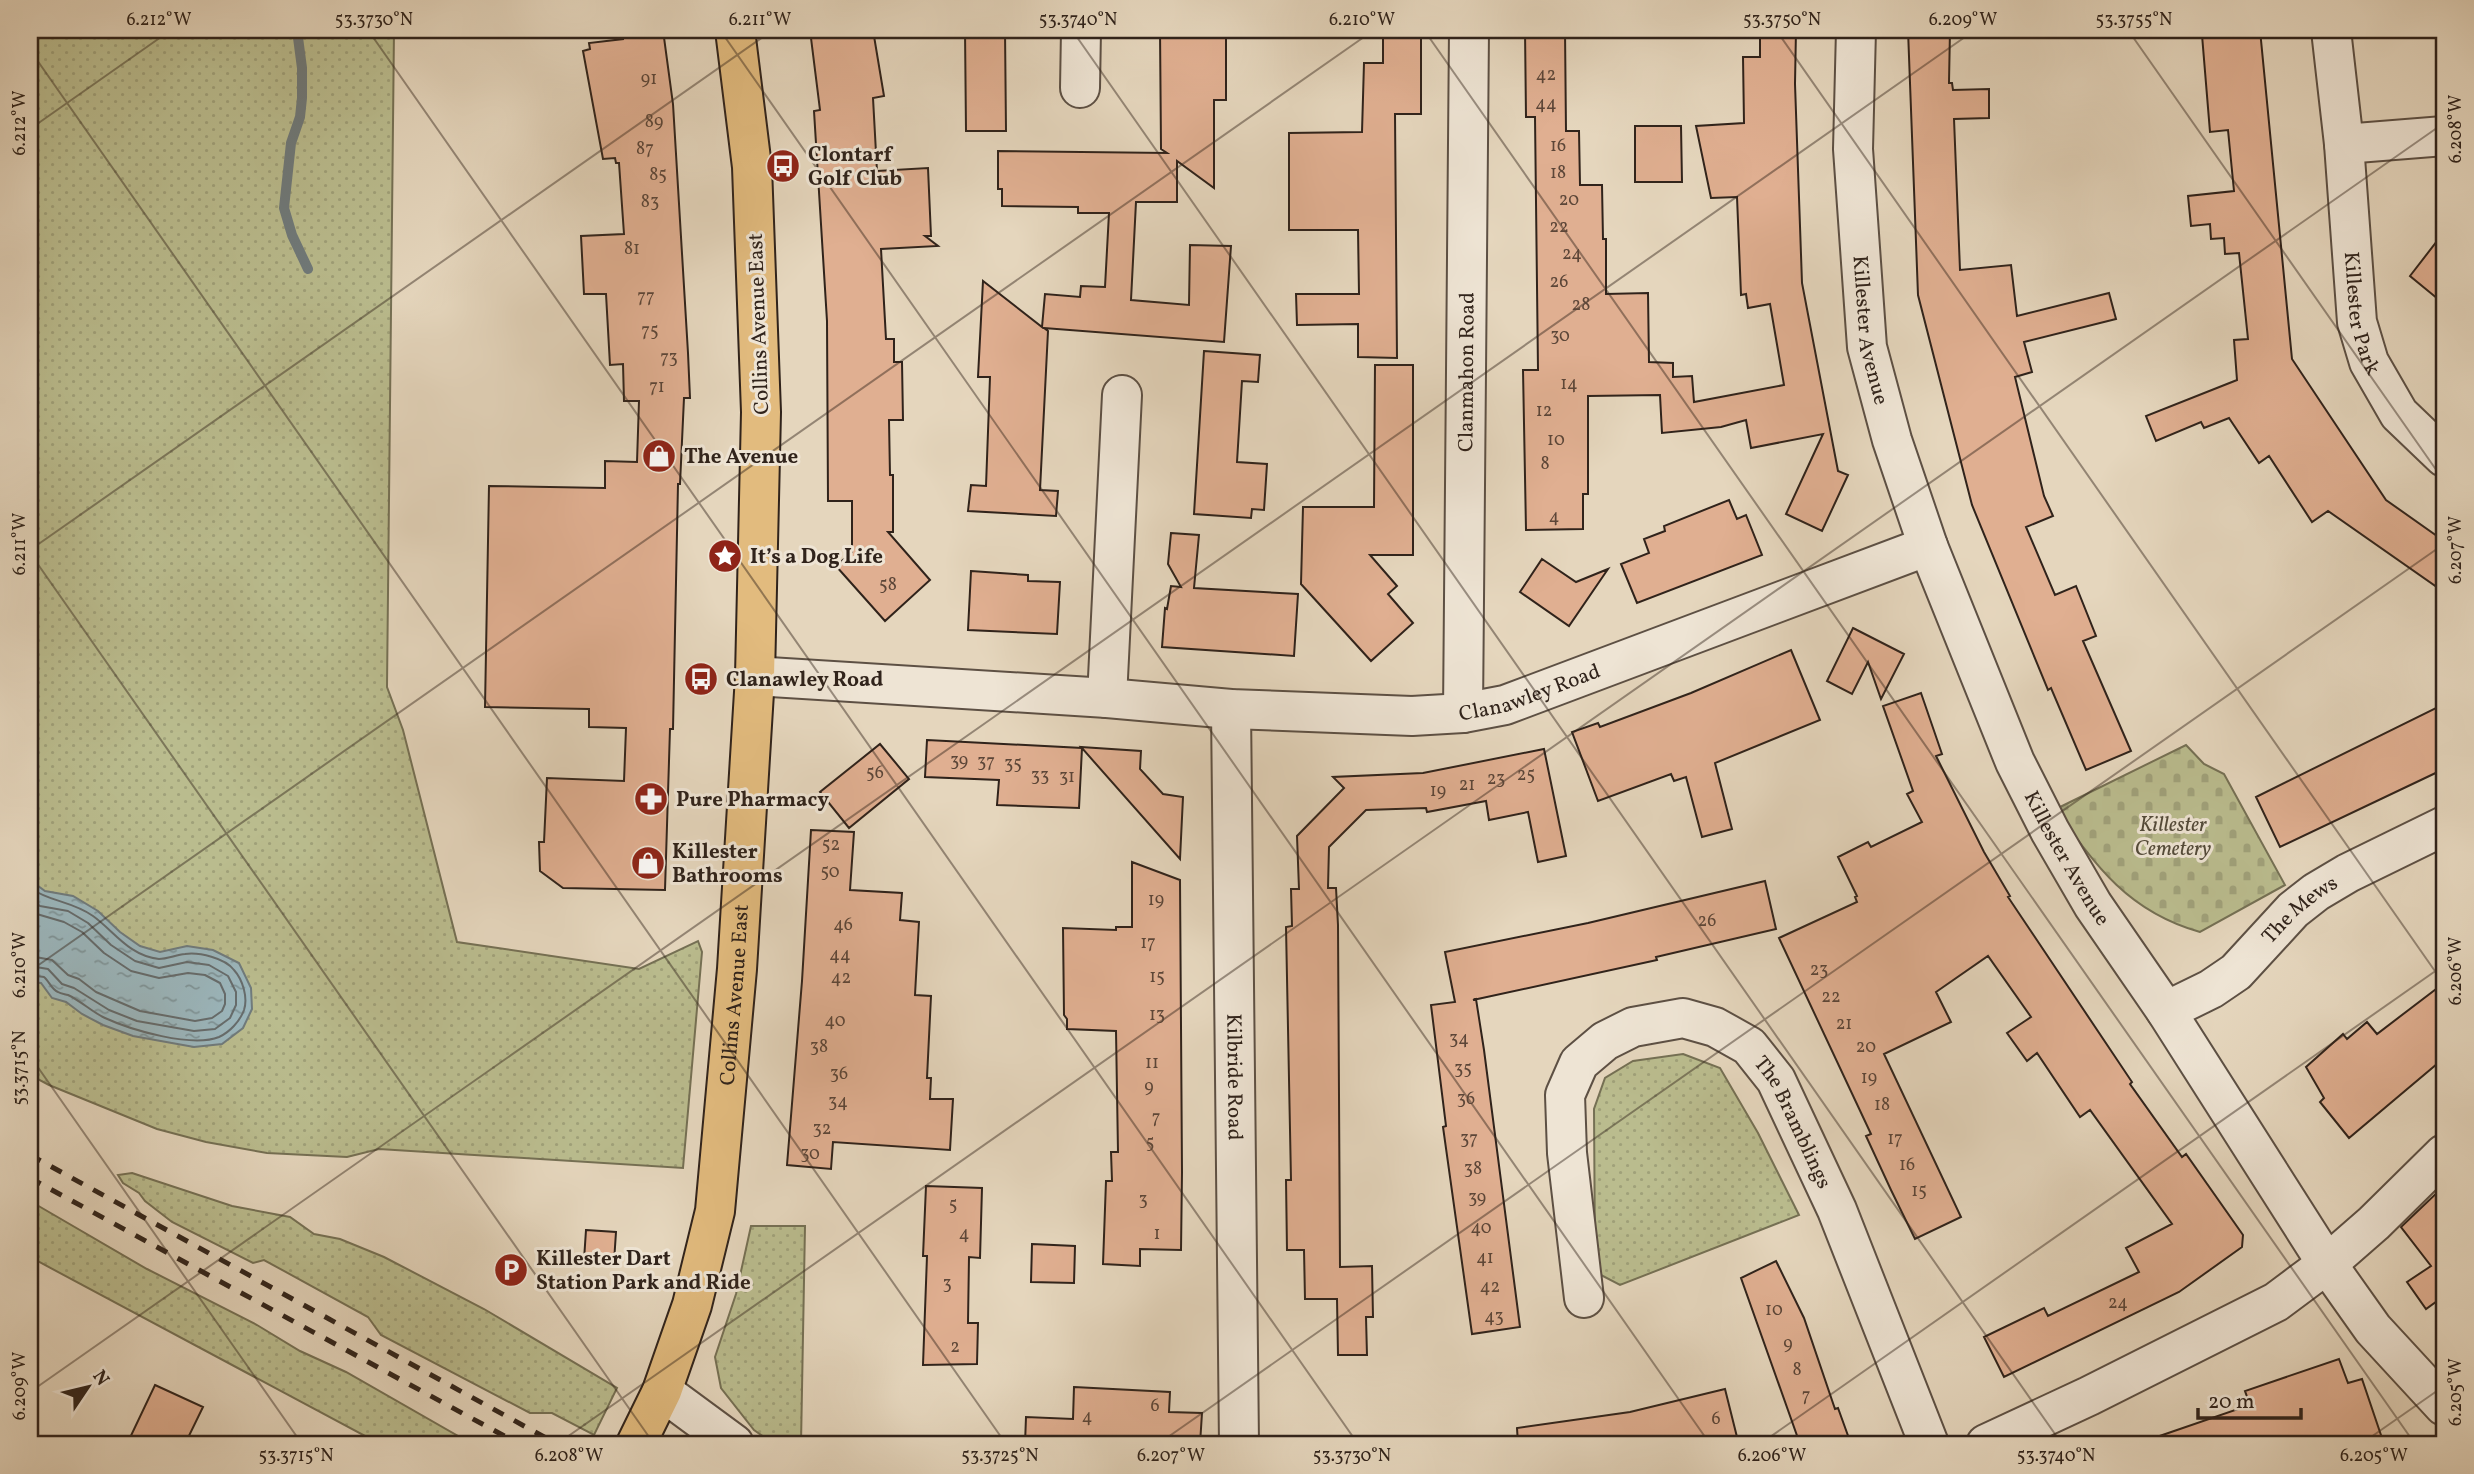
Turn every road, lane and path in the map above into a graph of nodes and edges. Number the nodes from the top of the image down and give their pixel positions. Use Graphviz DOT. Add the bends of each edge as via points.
graph roads {
  1 [pos="736,30"];
  2 [pos="1081,30"];
  3 [pos="1469,30"];
  4 [pos="1856,30"];
  5 [pos="2331,30"];
  6 [pos="1080,88"];
  7 [pos="2444,136"];
  8 [pos="2344,144"];
  9 [pos="1122,395"];
  10 [pos="2444,457"];
  11 [pos="1928,546"];
  12 [pos="755,676"];
  13 [pos="1107,698"];
  14 [pos="1231,709"];
  15 [pos="1463,713"];
  16 [pos="2444,827"];
  17 [pos="2166,1011"];
  18 [pos="2444,1154"];
  19 [pos="2328,1264"];
  20 [pos="1584,1298"];
  21 [pos="662,1391"];
  22 [pos="2444,1406"];
  23 [pos="637,1443"];
  24 [pos="734,1444"];
  25 [pos="1239,1444"];
  26 [pos="1928,1444"];
  27 [pos="1986,1444"];
  1 -- 12 [label="main road, Collins Avenue East" via="752,167 761,399"];
  2 -- 6 [label="street"];
  3 -- 15 [label="street, Clanmahon Road"];
  4 -- 11 [label="street, Killester Avenue" via="1853,149 1867,347"];
  5 -- 8 [label="street, Killester Park"];
  7 -- 8 [label="street"];
  8 -- 10 [label="street, Killester Park" via="2357,322 2369,362 2399,414"];
  9 -- 13 [label="street"];
  11 -- 15 [label="street, Clanawley Road" via="1505,705"];
  11 -- 17 [label="street, Killester Avenue" via="2015,762 2050,831 2093,905"];
  12 -- 13 [label="street, Clanawley Road"];
  12 -- 21 [label="main road, Collins Avenue East" via="737,969 715,1211 692,1305"];
  13 -- 14 [label="street, Clanawley Road"];
  14 -- 15 [label="street, Clanawley Road" via="1412,716"];
  14 -- 25 [label="street, Kilbride Road"];
  16 -- 17 [label="street, The Mews" via="2316,892 2236,971"];
  17 -- 19 [label="street, Killester Avenue"];
  18 -- 19 [label="street"];
  19 -- 22 [label="street, Killester Avenue" via="2372,1329"];
  19 -- 27 [label="street" via="2276,1302"];
  20 -- 26 [label="street, The Bramblings" via="1565,1095 1579,1063 1605,1041 1633,1027 1683,1018 1716,1027 1749,1046 1776,1080 1837,1210"];
  21 -- 23 [label="main road, Collins Avenue East"];
  21 -- 24 [label="street"];
}
